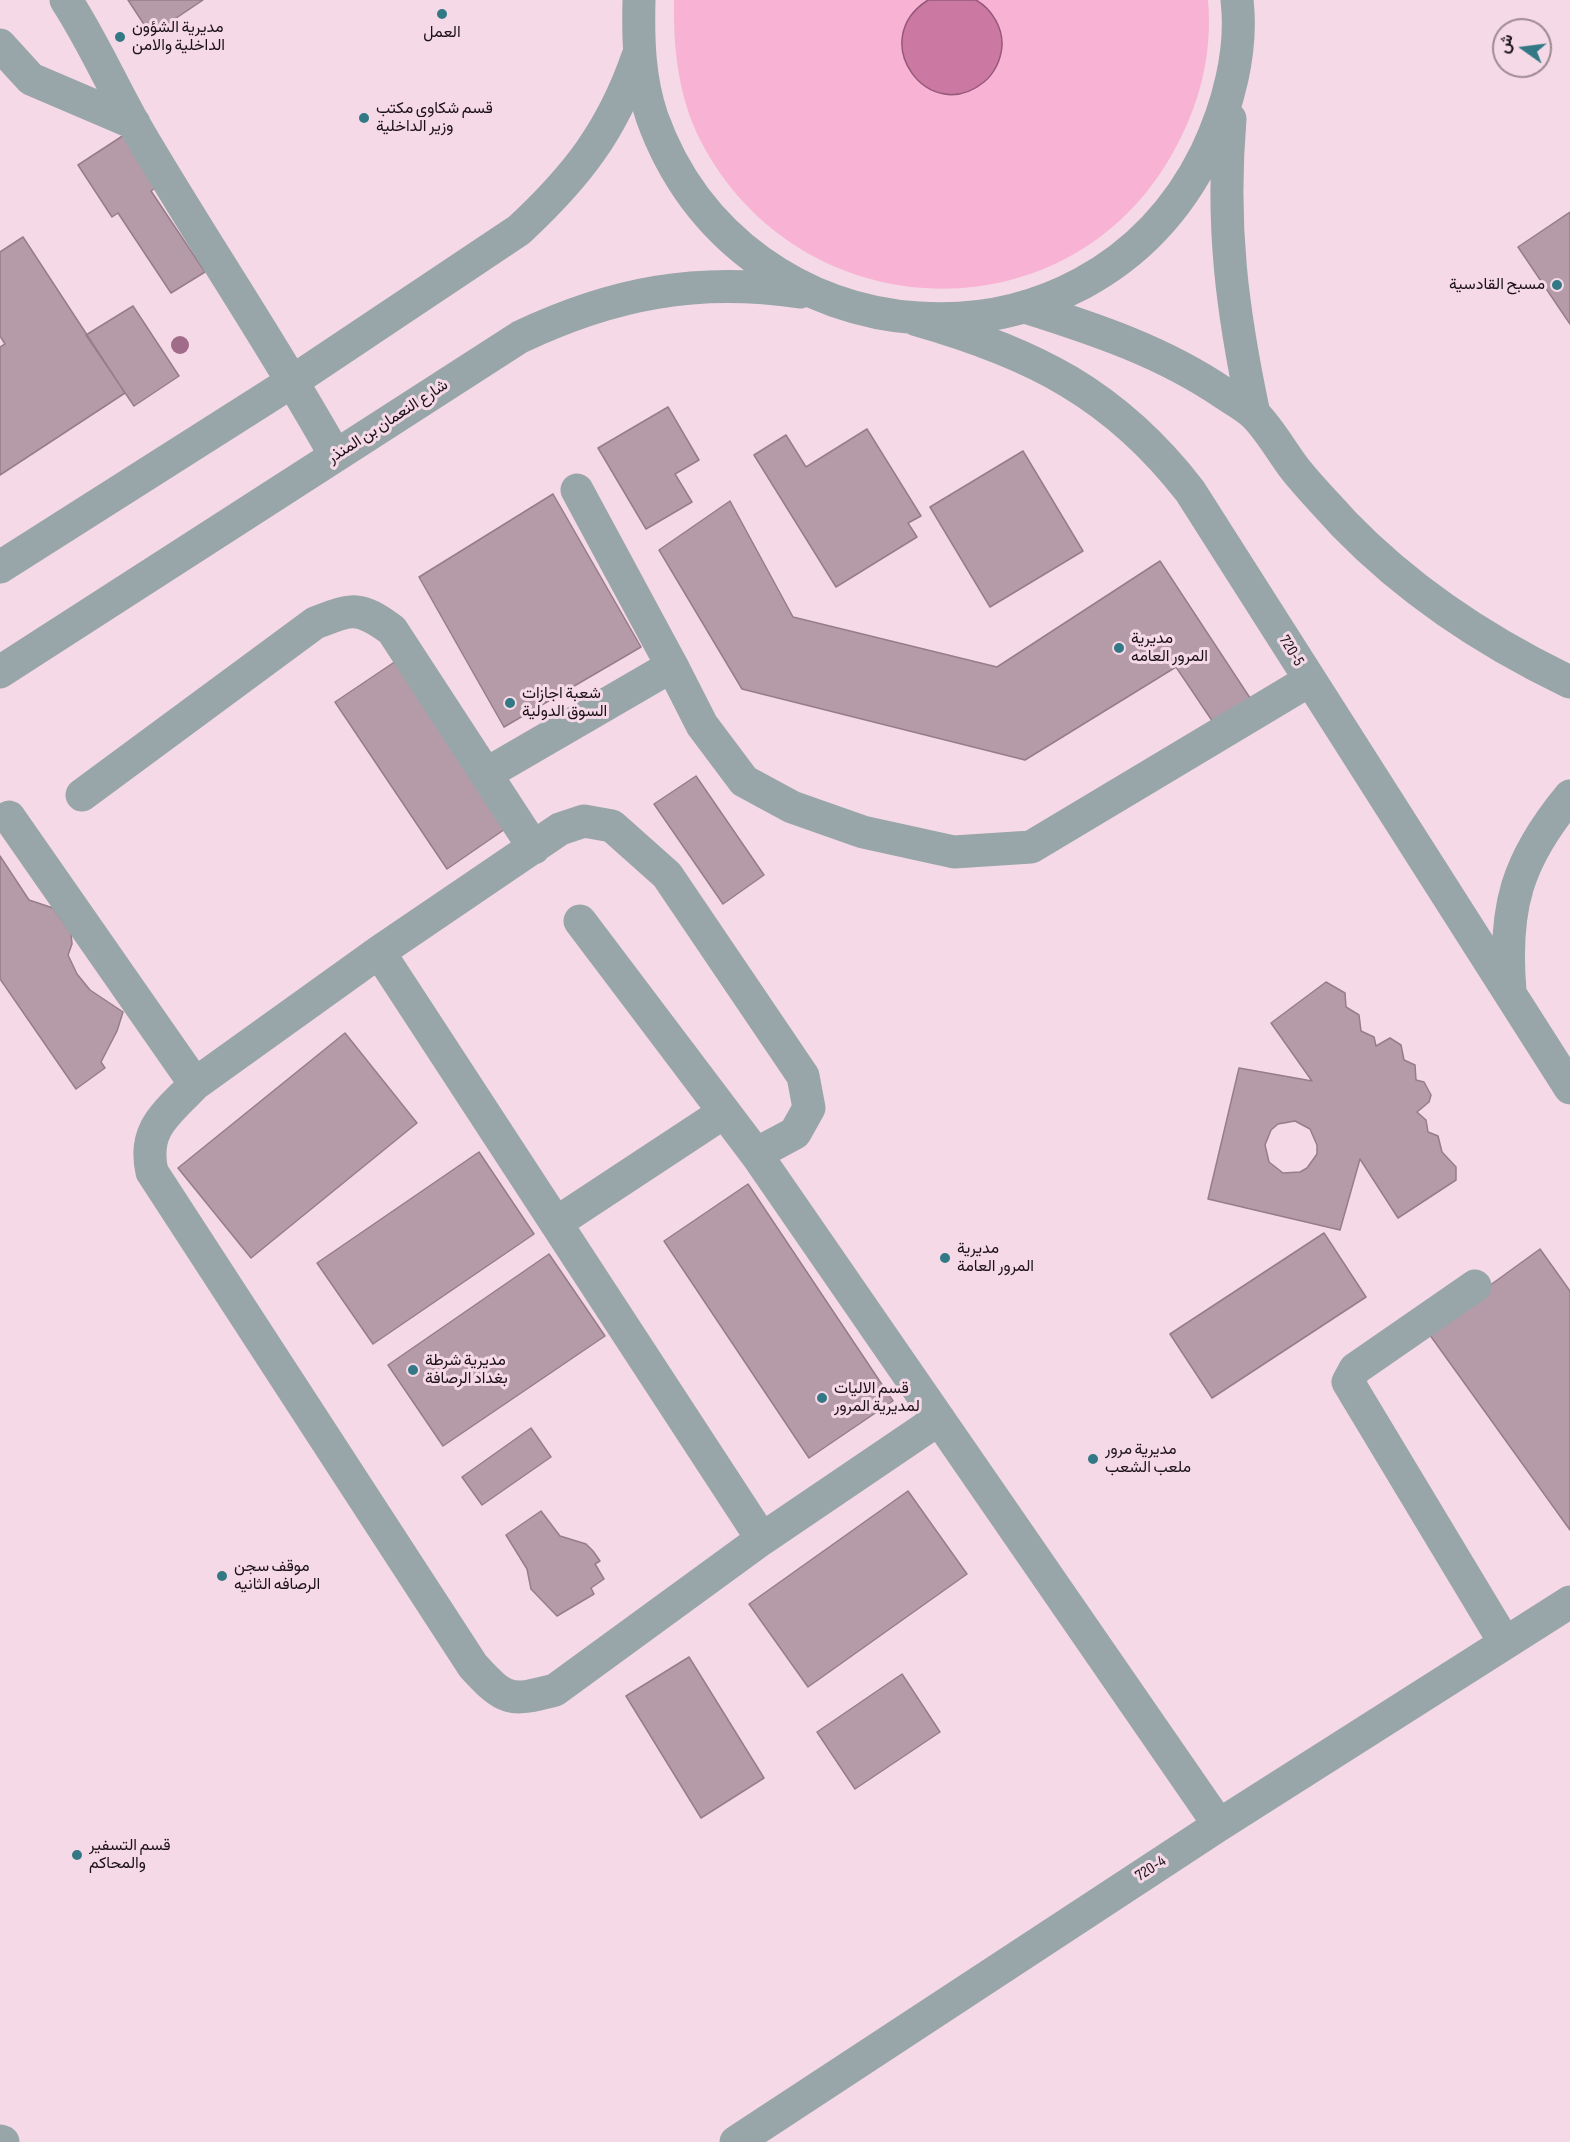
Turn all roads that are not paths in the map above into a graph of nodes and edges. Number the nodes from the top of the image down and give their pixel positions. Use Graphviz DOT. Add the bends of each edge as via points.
graph roads {
  1 [pos="66,0"];
  2 [pos="639,0"];
  3 [pos="1239,4"];
  4 [pos="0,45"];
  5 [pos="638,56"];
  6 [pos="1233,74"];
  7 [pos="134,123"];
  8 [pos="815,294"];
  9 [pos="1025,307"];
  10 [pos="917,320"];
  11 [pos="293,381"];
  12 [pos="1254,414"];
  13 [pos="335,455"];
  14 [pos="577,490"];
  15 [pos="0,567"];
  16 [pos="672,666"];
  17 [pos="0,672"];
  18 [pos="1310,680"];
  19 [pos="1570,682"];
  20 [pos="486,774"];
  21 [pos="82,795"];
  22 [pos="1570,796"];
  23 [pos="9,817"];
  24 [pos="534,848"];
  25 [pos="580,921"];
  26 [pos="380,952"];
  27 [pos="1510,995"];
  28 [pos="195,1084"];
  29 [pos="1570,1088"];
  30 [pos="723,1113"];
  31 [pos="756,1154"];
  32 [pos="556,1223"];
  33 [pos="1475,1286"];
  34 [pos="939,1419"];
  35 [pos="762,1539"];
  36 [pos="1570,1602"];
  37 [pos="1505,1643"];
  38 [pos="1219,1825"];
  39 [pos="736,2142"];
  1 -- 7 [label="street"];
  2 -- 5 [label="street"];
  3 -- 6 [label="street"];
  4 -- 7 [label="street" via="32,79"];
  5 -- 8 [label="street" via="652,116 678,173 716,223 762,264"];
  5 -- 11 [label="street" via="625,95 604,133 550,201 484,255"];
  6 -- 9 [label="street" via="1218,126 1194,176 1162,219 1121,257 1076,286"];
  6 -- 12 [label="street" via="1226,160 1227,245 1236,331"];
  7 -- 11 [label="street"];
  8 -- 10 [label="street" via="860,310"];
  8 -- 13 [label="street, شارع النعمان بن المنذر" via="715,285 614,300 566,315 520,337"];
  9 -- 10 [label="street" via="972,318"];
  9 -- 12 [label="street" via="1120,338 1158,355"];
  10 -- 18 [label="street, 720-5" via="976,337 1062,376 1110,408 1145,438 1190,491"];
  11 -- 13 [label="street"];
  11 -- 15 [label="street"];
  12 -- 19 [label="street" via="1297,472 1397,574 1514,656"];
  13 -- 17 [label="street, شارع النعمان بن المنذر"];
  14 -- 16 [label="street"];
  16 -- 18 [label="street" via="702,725 744,781 792,807 853,828 954,852 1031,847"];
  16 -- 20 [label="street"];
  18 -- 27 [label="street, 720-5"];
  20 -- 21 [label="street" via="392,630 373,616 347,610 315,623"];
  20 -- 24 [label="street"];
  22 -- 27 [label="street" via="1525,863 1511,906 1506,950"];
  23 -- 28 [label="street"];
  24 -- 26 [label="street"];
  24 -- 31 [label="street" via="561,830 584,821 612,826 667,875 802,1076 809,1108 795,1133"];
  25 -- 30 [label="street"];
  26 -- 28 [label="street"];
  26 -- 32 [label="street"];
  27 -- 29 [label="street, 720-5"];
  28 -- 35 [label="street" via="156,1125 147,1151 152,1172 473,1666 496,1692 524,1699 555,1690"];
  30 -- 31 [label="street"];
  30 -- 32 [label="street"];
  31 -- 34 [label="street"];
  32 -- 35 [label="street"];
  33 -- 37 [label="street" via="1355,1369 1348,1382"];
  34 -- 35 [label="street"];
  34 -- 38 [label="street"];
  36 -- 37 [label="street, 720-4"];
  37 -- 38 [label="street, 720-4"];
  38 -- 39 [label="street, 720-4"];
}
